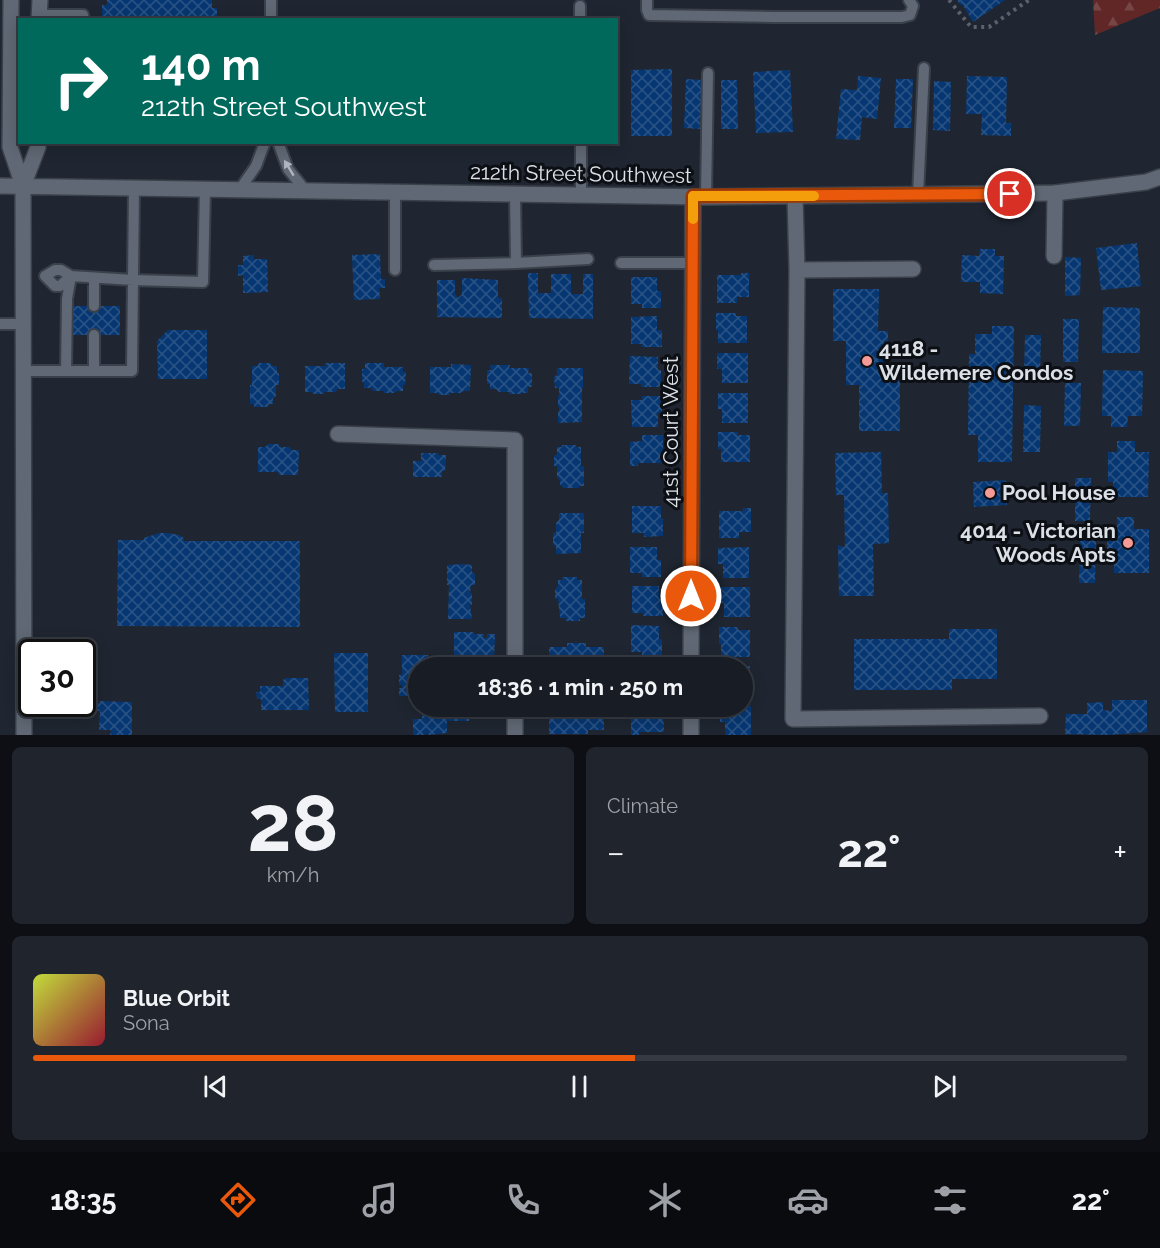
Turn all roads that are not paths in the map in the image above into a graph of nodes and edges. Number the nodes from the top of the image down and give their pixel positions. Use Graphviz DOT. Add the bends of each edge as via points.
graph roads {
  1 [pos="11,0"];
  2 [pos="271,0"];
  3 [pos="647,0"];
  4 [pos="909,0"];
  5 [pos="580,6"];
  6 [pos="39,12"];
  7 [pos="84,18"];
  8 [pos="271,18"];
  9 [pos="580,18"];
  10 [pos="5,27"];
  11 [pos="924,68"];
  12 [pos="708,73"];
  13 [pos="38,144"];
  14 [pos="264,144"];
  15 [pos="279,144"];
  16 [pos="581,144"];
  17 [pos="1160,177"];
  18 [pos="0,186"];
  19 [pos="23,186"];
  20 [pos="134,188"];
  21 [pos="206,189"];
  22 [pos="240,189"];
  23 [pos="305,190"];
  24 [pos="395,192"];
  25 [pos="1055,193"];
  26 [pos="515,194"];
  27 [pos="581,195"];
  28 [pos="918,195"];
  29 [pos="700,196"];
  30 [pos="795,196"];
  31 [pos="1054,255"];
  32 [pos="588,259"];
  33 [pos="516,263"];
  34 [pos="621,263"];
  35 [pos="693,263"];
  36 [pos="434,265"];
  37 [pos="913,269"];
  38 [pos="395,270"];
  39 [pos="796,270"];
  40 [pos="23,275"];
  41 [pos="71,276"];
  42 [pos="94,279"];
  43 [pos="133,280"];
  44 [pos="94,306"];
  45 [pos="0,324"];
  46 [pos="23,324"];
  47 [pos="94,335"];
  48 [pos="23,371"];
  49 [pos="66,371"];
  50 [pos="93,371"];
  51 [pos="338,434"];
  52 [pos="515,657"];
  53 [pos="691,657"];
  54 [pos="1040,716"];
  55 [pos="515,717"];
  56 [pos="691,717"];
  57 [pos="793,719"];
  58 [pos="24,735"];
  59 [pos="515,735"];
  60 [pos="691,735"];
  61 [pos="792,735"];
  1 -- 10 [label="main road"];
  2 -- 8 [label="lane"];
  3 -- 4 [label="lane" via="649,15 773,17 902,17 910,15 913,6"];
  5 -- 9 [label="lane"];
  6 -- 7 [label="lane"];
  10 -- 19 [label="main road" via="10,147"];
  11 -- 28 [label="lane"];
  12 -- 29 [label="lane"];
  13 -- 19 [label="main road"];
  14 -- 22 [label="lane" via="256,166"];
  23 -- 15 [label="lane, one-way" via="288,169"];
  16 -- 27 [label="lane"];
  17 -- 25 [label="main road, 212th Street Southwest"];
  18 -- 19 [label="main road, 212th Street Southwest"];
  19 -- 20 [label="main road, 212th Street Southwest"];
  19 -- 40 [label="main road"];
  20 -- 21 [label="main road, 212th Street Southwest"];
  20 -- 43 [label="lane"];
  21 -- 22 [label="main road, 212th Street Southwest"];
  21 -- 43 [label="lane" via="203,282"];
  22 -- 23 [label="main road, 212th Street Southwest"];
  23 -- 24 [label="main road, 212th Street Southwest"];
  24 -- 26 [label="main road, 212th Street Southwest"];
  24 -- 38 [label="lane"];
  25 -- 28 [label="main road, 212th Street Southwest"];
  25 -- 31 [label="main road"];
  26 -- 27 [label="main road, 212th Street Southwest"];
  26 -- 33 [label="lane"];
  27 -- 29 [label="main road, 212th Street Southwest"];
  28 -- 30 [label="main road, 212th Street Southwest"];
  29 -- 30 [label="main road, 212th Street Southwest"];
  29 -- 35 [label="main road, 41st Court West"];
  30 -- 39 [label="main road"];
  32 -- 33 [label="lane"];
  33 -- 36 [label="lane"];
  34 -- 35 [label="lane"];
  35 -- 53 [label="main road, 41st Court West"];
  37 -- 39 [label="main road"];
  39 -- 57 [label="main road"];
  40 -- 41 [label="lane" via="45,276 62,270"];
  40 -- 46 [label="main road"];
  41 -- 42 [label="lane"];
  41 -- 49 [label="lane"];
  42 -- 43 [label="lane"];
  42 -- 44 [label="lane"];
  43 -- 50 [label="lane" via="132,370"];
  45 -- 46 [label="lane"];
  46 -- 48 [label="main road"];
  47 -- 50 [label="lane"];
  48 -- 49 [label="lane"];
  48 -- 58 [label="main road"];
  49 -- 50 [label="lane"];
  51 -- 52 [label="main road" via="515,440"];
  54 -- 57 [label="main road"];
  55 -- 59 [label="main road"];
  56 -- 60 [label="main road"];
  57 -- 61 [label="main road"];
}
